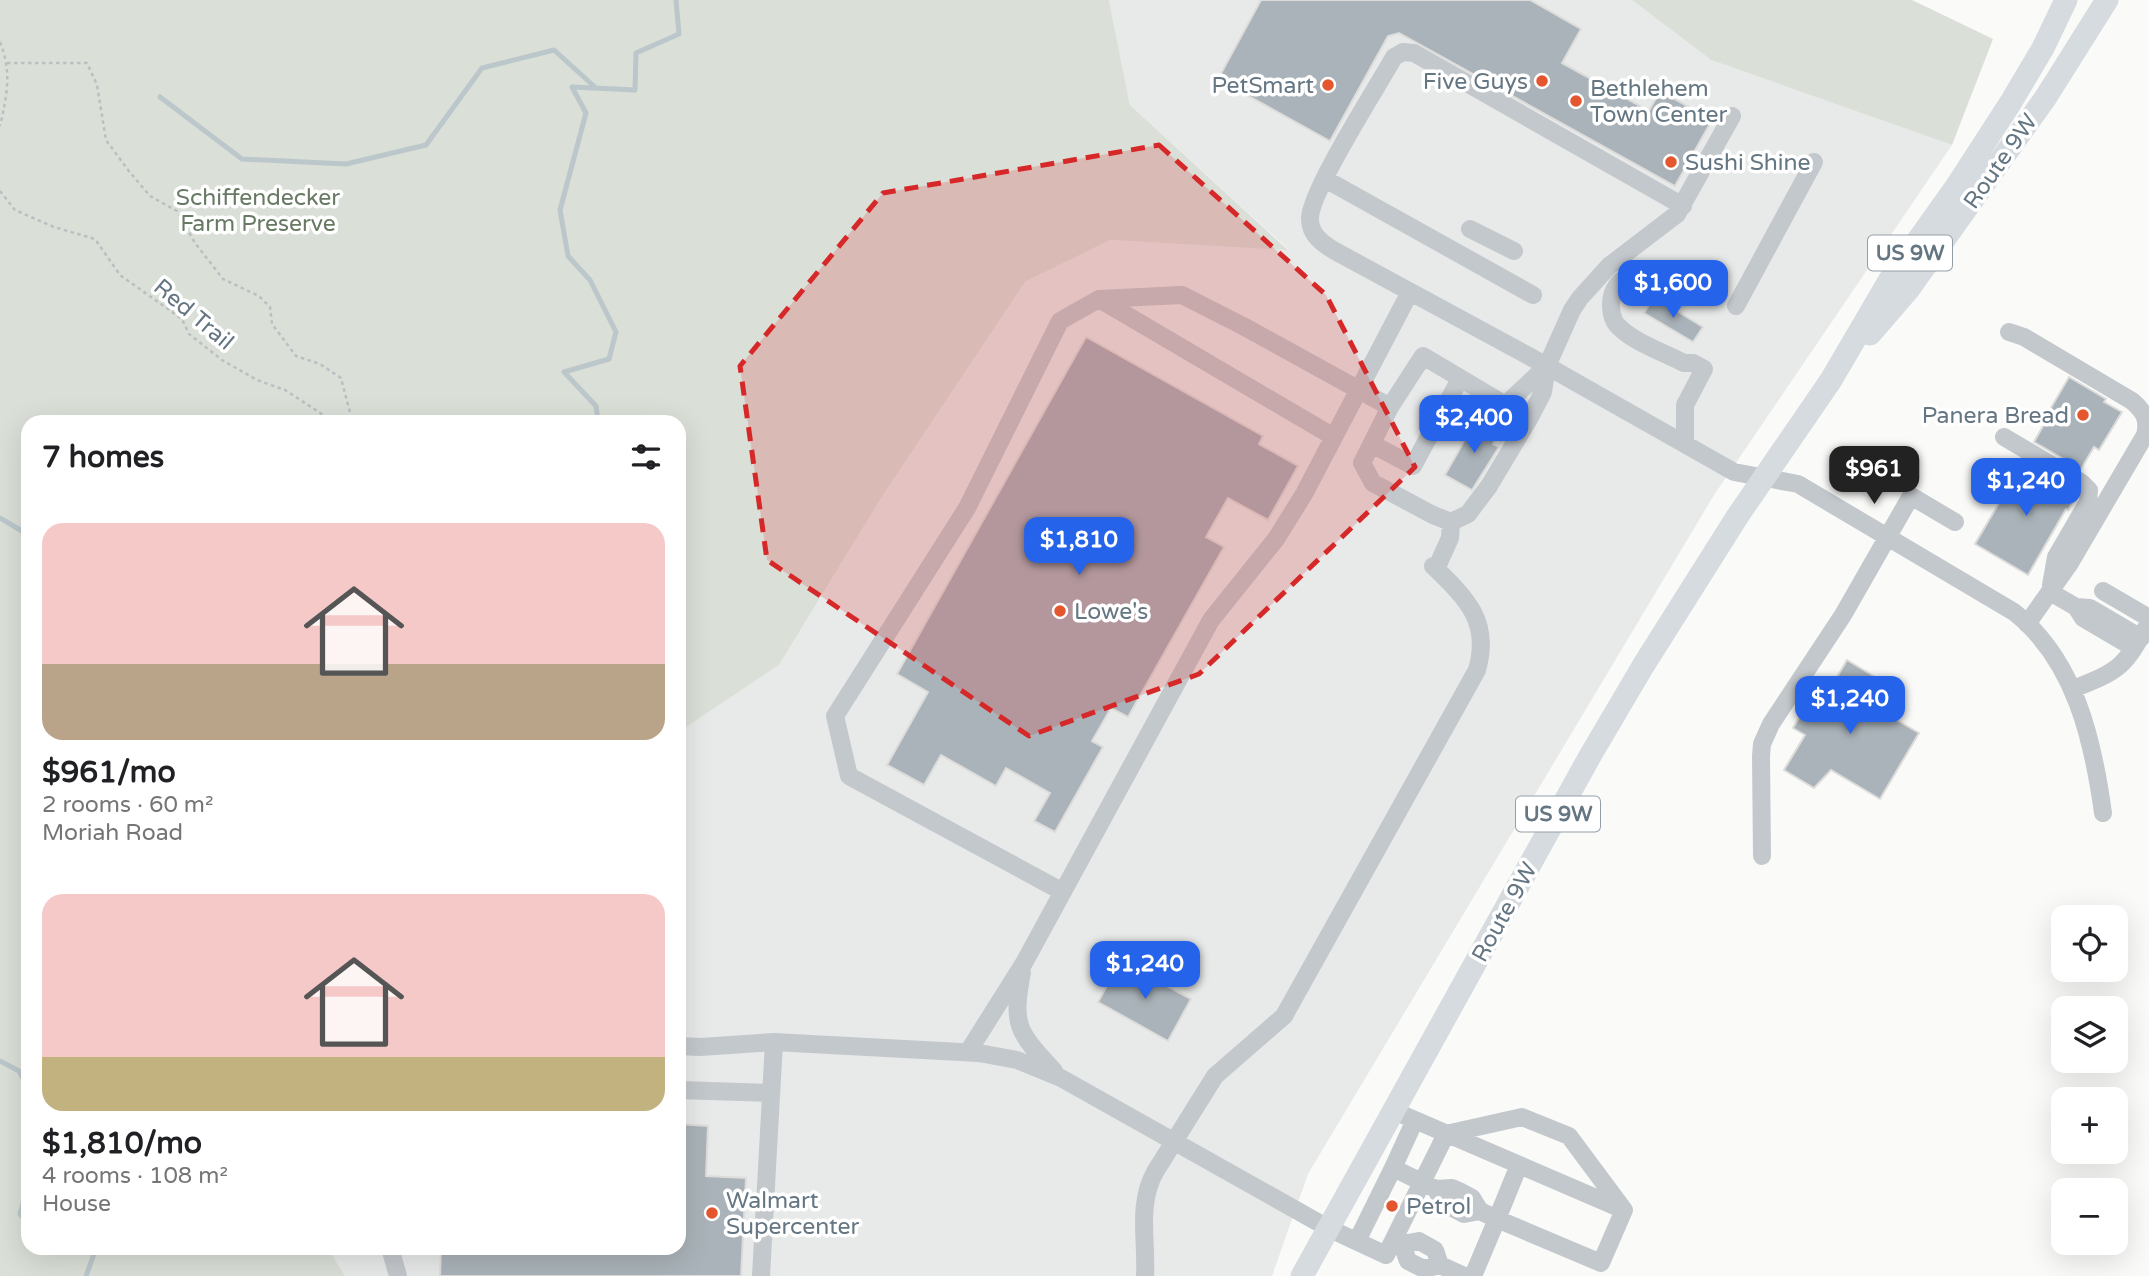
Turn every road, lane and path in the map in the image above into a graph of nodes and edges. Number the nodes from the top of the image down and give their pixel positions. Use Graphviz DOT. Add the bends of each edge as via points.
graph roads {
  1 [pos="2066,0"];
  2 [pos="2107,0"];
  3 [pos="0,42"];
  4 [pos="7,62"];
  5 [pos="1732,116"];
  6 [pos="0,126"];
  7 [pos="1814,162"];
  8 [pos="1325,179"];
  9 [pos="0,191"];
  10 [pos="1682,206"];
  11 [pos="1470,229"];
  12 [pos="1514,251"];
  13 [pos="1675,271"];
  14 [pos="1410,292"];
  15 [pos="1533,295"];
  16 [pos="1099,299"];
  17 [pos="1736,306"];
  18 [pos="2008,332"];
  19 [pos="1547,366"];
  20 [pos="1460,379"];
  21 [pos="1831,380"];
  22 [pos="1360,388"];
  23 [pos="1504,406"];
  24 [pos="1390,407"];
  25 [pos="323,415"];
  26 [pos="349,415"];
  27 [pos="2147,416"];
  28 [pos="1528,419"];
  29 [pos="1334,437"];
  30 [pos="2004,437"];
  31 [pos="1372,444"];
  32 [pos="1685,444"];
  33 [pos="1764,477"];
  34 [pos="1451,522"];
  35 [pos="1955,522"];
  36 [pos="1887,537"];
  37 [pos="2103,591"];
  38 [pos="2050,592"];
  39 [pos="2027,624"];
  40 [pos="2143,631"];
  41 [pos="2073,689"];
  42 [pos="2103,813"];
  43 [pos="1762,856"];
  44 [pos="1063,892"];
  45 [pos="1024,963"];
  46 [pos="774,1042"];
  47 [pos="686,1046"];
  48 [pos="968,1052"];
  49 [pos="1061,1078"];
  50 [pos="686,1090"];
  51 [pos="771,1093"];
  52 [pos="1394,1111"];
  53 [pos="1415,1120"];
  54 [pos="1446,1134"];
  55 [pos="1175,1142"];
  56 [pos="1519,1165"];
  57 [pos="1393,1168"];
  58 [pos="1430,1186"];
  59 [pos="1624,1210"];
  60 [pos="1497,1219"];
  61 [pos="1328,1228"];
  62 [pos="1357,1241"];
  63 [pos="1398,1241"];
  64 [pos="392,1255"];
  65 [pos="398,1276"];
  66 [pos="761,1276"];
  67 [pos="1144,1276"];
  68 [pos="1302,1276"];
  69 [pos="1464,1276"];
  70 [pos="1473,1276"];
  1 -- 21 [label="main road, Route 9W / US 9W" via="2011,102 1889,281"];
  2 -- 21 [label="main road, Route 9W / US 9W" via="2046,97 1908,290"];
  3 -- 4 [label="path"];
  4 -- 6 [label="path" via="7,96"];
  4 -- 26 [label="path, Red Trail" via="86,62 97,85 106,140 128,170 150,196 177,211 223,279 259,296 270,307 272,324 296,356 341,378"];
  5 -- 10 [label="street"];
  7 -- 17 [label="street"];
  8 -- 10 [label="street" via="1394,57 1409,52"];
  8 -- 14 [label="street" via="1310,219 1319,240"];
  8 -- 15 [label="street"];
  9 -- 25 [label="path, Red Trail" via="15,210 95,239 120,275 182,319 190,334 222,360 285,390"];
  10 -- 19 [label="street" via="1673,219 1587,287"];
  11 -- 12 [label="street"];
  13 -- 32 [label="street" via="1641,276 1625,284 1615,307 1623,322 1698,366 1685,405"];
  14 -- 19 [label="street"];
  14 -- 22 [label="street"];
  16 -- 22 [label="street" via="1182,295"];
  16 -- 29 [label="street"];
  16 -- 44 [label="street" via="1060,321 967,508 835,716 849,776"];
  18 -- 27 [label="street" via="2132,401"];
  19 -- 23 [label="street"];
  19 -- 28 [label="street" via="1543,392"];
  19 -- 32 [label="street"];
  20 -- 23 [label="street"];
  20 -- 24 [label="street" via="1423,356"];
  20 -- 31 [label="street" via="1413,467"];
  21 -- 33 [label="main road, Route 9W / US 9W"];
  22 -- 24 [label="street"];
  22 -- 29 [label="street"];
  23 -- 28 [label="street"];
  24 -- 31 [label="street"];
  27 -- 38 [label="street" via="2145,435"];
  28 -- 34 [label="street" via="1489,486 1468,514"];
  29 -- 44 [label="street" via="1276,539 1211,620"];
  30 -- 38 [label="street" via="2082,483 2090,494 2056,556"];
  31 -- 34 [label="street" via="1362,463 1373,483"];
  32 -- 33 [label="street" via="1734,472"];
  33 -- 36 [label="street" via="1798,484"];
  33 -- 52 [label="main road, Route 9W / US 9W" via="1596,746"];
  34 -- 55 [label="street" via="1450,538 1434,568 1466,598 1475,615 1481,655 1477,670 1284,1016 1215,1076"];
  35 -- 36 [label="street" via="1912,496"];
  36 -- 39 [label="street" via="2005,606"];
  36 -- 43 [label="street" via="1766,734 1760,756"];
  37 -- 40 [label="street"];
  38 -- 39 [label="street"];
  38 -- 40 [label="street" via="2076,607 2083,618"];
  39 -- 41 [label="street" via="2052,653"];
  40 -- 41 [label="street" via="2125,662 2112,673"];
  41 -- 42 [label="street" via="2099,779"];
  44 -- 45 [label="street"];
  45 -- 48 [label="street"];
  45 -- 49 [label="street" via="1016,1009 1018,1026"];
  46 -- 47 [label="street"];
  46 -- 48 [label="street"];
  46 -- 51 [label="street"];
  48 -- 49 [label="street" via="1017,1060"];
  49 -- 55 [label="street"];
  50 -- 51 [label="street"];
  51 -- 66 [label="street"];
  52 -- 53 [label="street"];
  52 -- 61 [label="main road, Route 9W / US 9W"];
  53 -- 54 [label="street"];
  53 -- 57 [label="street"];
  54 -- 56 [label="street"];
  54 -- 58 [label="street"];
  54 -- 59 [label="street" via="1522,1117 1569,1136"];
  55 -- 61 [label="street"];
  55 -- 67 [label="street" via="1148,1188 1143,1215"];
  56 -- 59 [label="street"];
  56 -- 60 [label="street"];
  57 -- 58 [label="street"];
  57 -- 62 [label="street"];
  58 -- 60 [label="street" via="1452,1188"];
  58 -- 63 [label="street"];
  59 -- 60 [label="street" via="1601,1263"];
  60 -- 70 [label="street"];
  61 -- 62 [label="street"];
  61 -- 68 [label="main road, Route 9W / US 9W"];
  62 -- 63 [label="street" via="1386,1255"];
  63 -- 69 [label="street" via="1419,1241 1435,1250 1440,1265"];
  64 -- 65 [label="street"];
}
